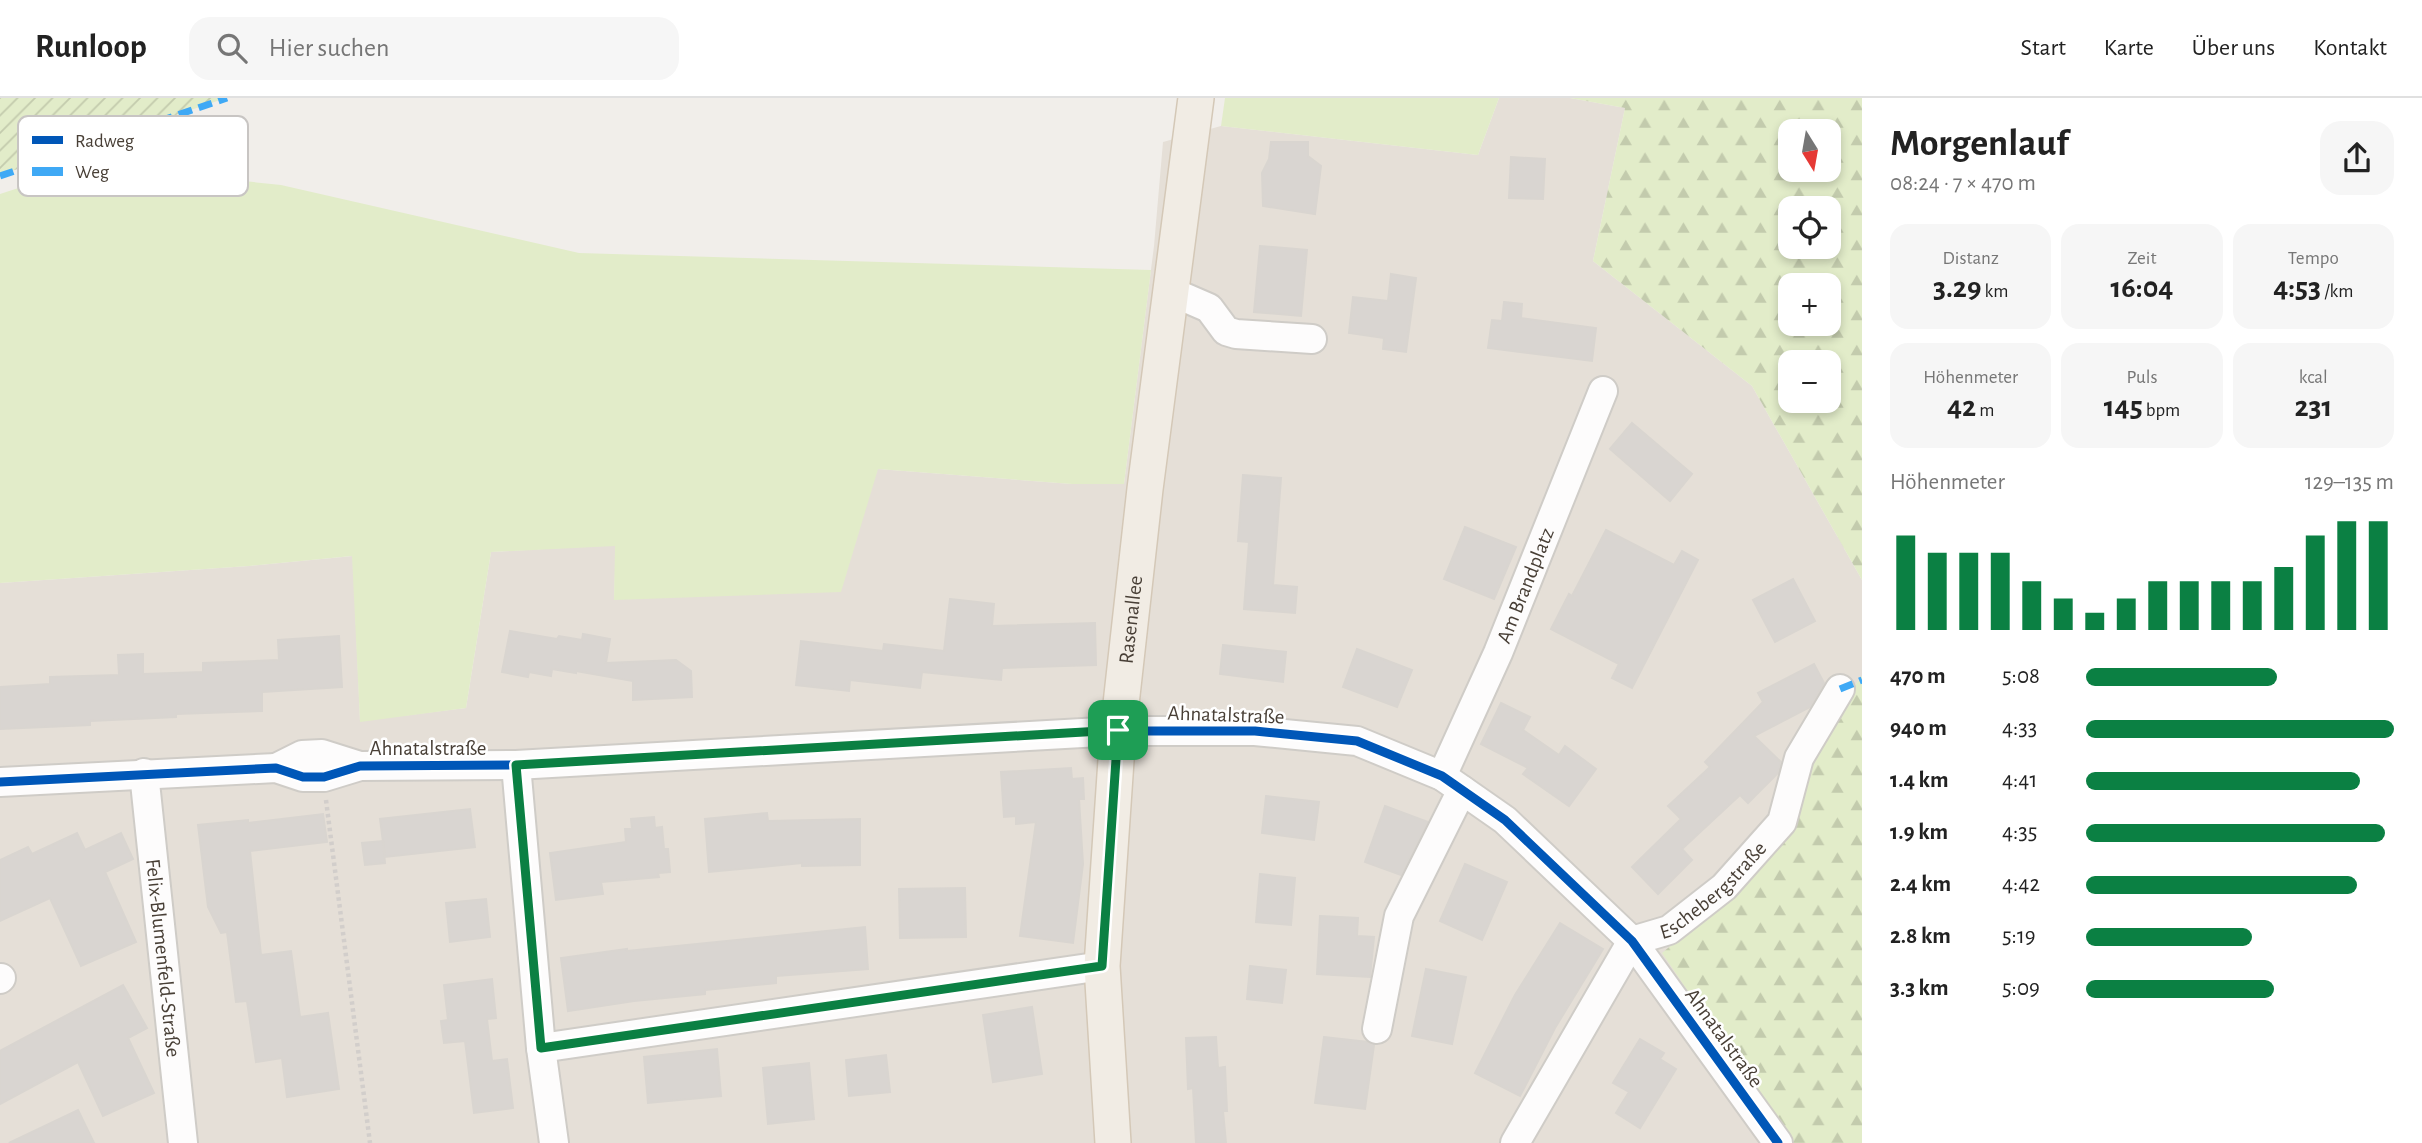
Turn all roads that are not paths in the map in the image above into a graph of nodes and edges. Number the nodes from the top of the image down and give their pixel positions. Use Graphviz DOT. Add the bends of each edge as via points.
graph roads {
  1 [pos="1196,98"];
  2 [pos="1172,292"];
  3 [pos="1312,339"];
  4 [pos="1602,391"];
  5 [pos="1840,689"];
  6 [pos="1118,730"];
  7 [pos="516,765"];
  8 [pos="360,766"];
  9 [pos="276,768"];
  10 [pos="144,773"];
  11 [pos="0,782"];
  12 [pos="1452,783"];
  13 [pos="1632,941"];
  14 [pos="1102,966"];
  15 [pos="1377,1029"];
  16 [pos="541,1048"];
  17 [pos="175,1140"];
  18 [pos="554,1143"];
  19 [pos="1113,1143"];
  20 [pos="1515,1143"];
  21 [pos="1778,1143"];
  1 -- 2 [label="main road, Rasenallee"];
  2 -- 3 [label="street" via="1209,308 1226,331"];
  2 -- 6 [label="main road, Rasenallee"];
  4 -- 12 [label="street, Am Brandplatz"];
  5 -- 13 [label="street, Eschebergstraße" via="1799,758 1782,822 1724,887 1669,930"];
  6 -- 7 [label="street, Ahnatalstraße"];
  6 -- 12 [label="street, Ahnatalstraße" via="1255,731 1357,741"];
  6 -- 14 [label="main road, Rasenallee"];
  7 -- 8 [label="street, Ahnatalstraße"];
  7 -- 16 [label="street"];
  8 -- 9 [label="street, Ahnatalstraße" via="324,777 303,777"];
  8 -- 9 [label="street, Ahnatalstraße" via="323,754 302,755"];
  9 -- 10 [label="street, Ahnatalstraße"];
  10 -- 11 [label="street, Ahnatalstraße"];
  10 -- 17 [label="street, Felix-Blumenfeld-Straße"];
  12 -- 13 [label="street, Ahnatalstraße" via="1505,820"];
  12 -- 15 [label="street, Am Brandplatz" via="1399,916"];
  13 -- 20 [label="street, Eschebergstraße"];
  13 -- 21 [label="street, Ahnatalstraße"];
  14 -- 16 [label="street"];
  14 -- 19 [label="main road, Rasenallee"];
  16 -- 18 [label="street"];
}
